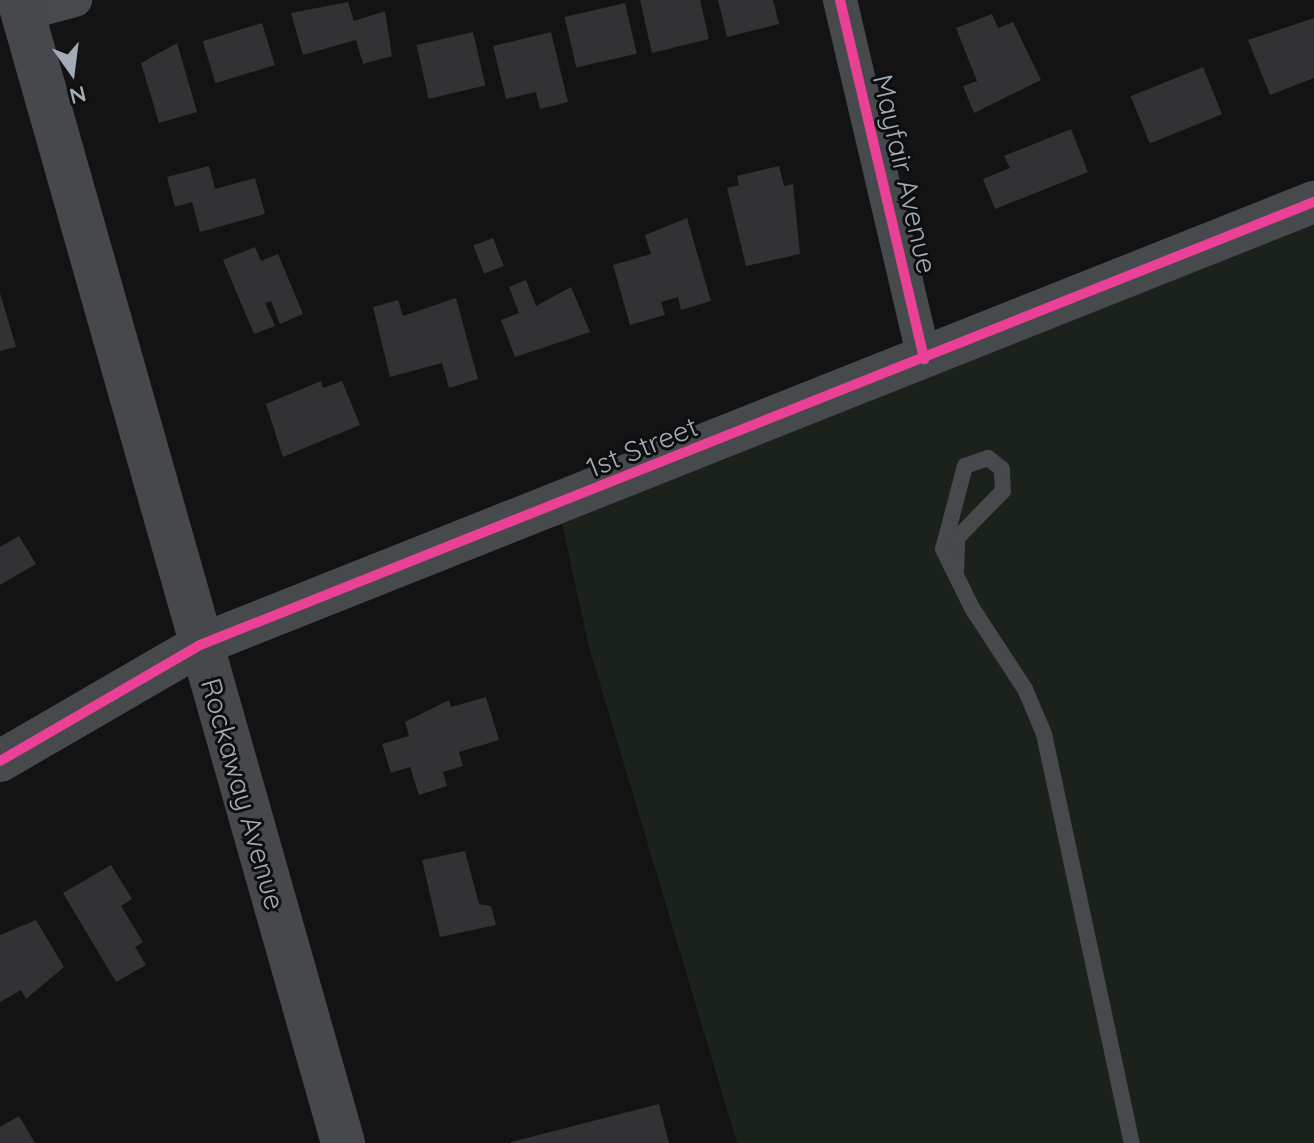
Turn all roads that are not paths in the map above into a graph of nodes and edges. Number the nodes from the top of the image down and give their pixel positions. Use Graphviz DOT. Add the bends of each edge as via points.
graph roads {
  1 [pos="75,0"];
  2 [pos="840,0"];
  3 [pos="21,7"];
  4 [pos="1314,202"];
  5 [pos="924,359"];
  6 [pos="956,574"];
  7 [pos="200,645"];
  8 [pos="0,761"];
  9 [pos="343,1143"];
  10 [pos="1132,1143"];
  1 -- 3 [label="street"];
  2 -- 5 [label="street, Mayfair Avenue"];
  3 -- 7 [label="main road, Rockaway Avenue"];
  4 -- 5 [label="street, 1st Street"];
  5 -- 7 [label="street, 1st Street"];
  6 -- 6 [label="lane" via="957,538 1003,491 1002,469 988,458 965,466 952,500 943,549"];
  6 -- 10 [label="lane" via="1044,734"];
  7 -- 8 [label="street, 1st Street"];
  7 -- 9 [label="main road, Rockaway Avenue"];
}
